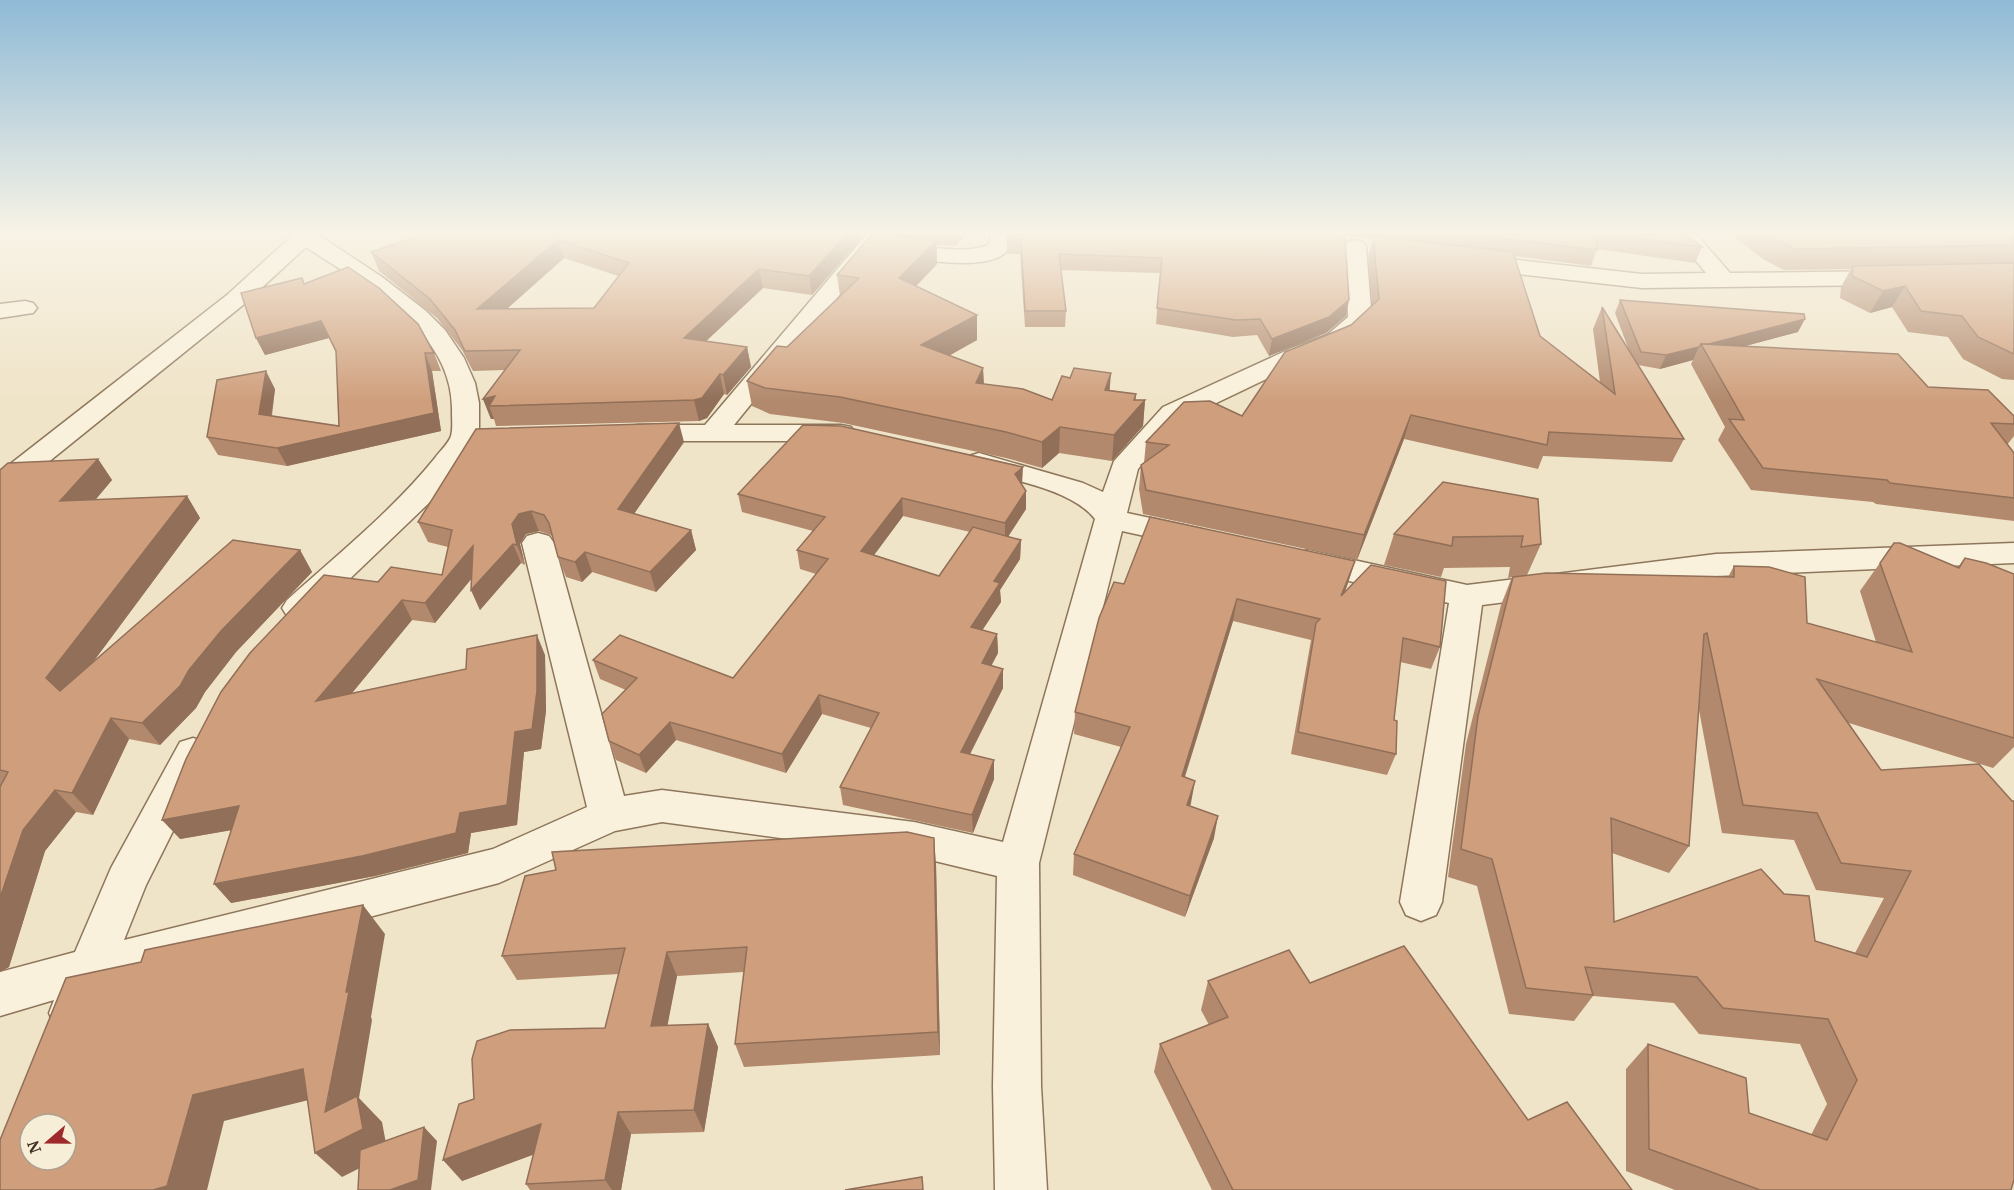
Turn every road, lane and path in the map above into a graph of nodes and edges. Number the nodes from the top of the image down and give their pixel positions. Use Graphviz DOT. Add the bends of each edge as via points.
graph roads {
  1 [pos="247,290"];
  2 [pos="389,290"];
  3 [pos="833,290"];
  4 [pos="1358,290"];
  5 [pos="26,308"];
  6 [pos="0,311"];
  7 [pos="714,431"];
  8 [pos="607,434"];
  9 [pos="865,438"];
  10 [pos="952,457"];
  11 [pos="0,488"];
  12 [pos="1111,519"];
  13 [pos="1214,541"];
  14 [pos="538,543"];
  15 [pos="2014,553"];
  16 [pos="1283,556"];
  17 [pos="1467,596"];
  18 [pos="274,637"];
  19 [pos="209,724"];
  20 [pos="609,815"];
  21 [pos="1018,863"];
  22 [pos="1421,902"];
  23 [pos="90,969"];
  24 [pos="0,994"];
  25 [pos="59,1044"];
  26 [pos="1021,1190"];
  1 -- 11 [label="street"];
  2 -- 18 [label="street" via="440,339 463,384 477,438 314,592"];
  3 -- 7 [label="street"];
  4 -- 12 [label="street" via="1360,319 1336,340 1173,413 1124,467"];
  5 -- 6 [label="street"];
  7 -- 8 [label="street"];
  7 -- 9 [label="street" via="843,433"];
  10 -- 12 [label="street" via="1073,489 1096,500"];
  12 -- 13 [label="street"];
  12 -- 21 [label="street"];
  14 -- 20 [label="street"];
  15 -- 17 [label="street" via="1716,565"];
  16 -- 17 [label="street"];
  17 -- 22 [label="street"];
  19 -- 23 [label="street" via="126,881"];
  20 -- 21 [label="street" via="662,806 914,838"];
  20 -- 23 [label="street" via="499,866"];
  21 -- 26 [label="street" via="1017,1086"];
  23 -- 24 [label="street"];
  23 -- 25 [label="street"];
}
